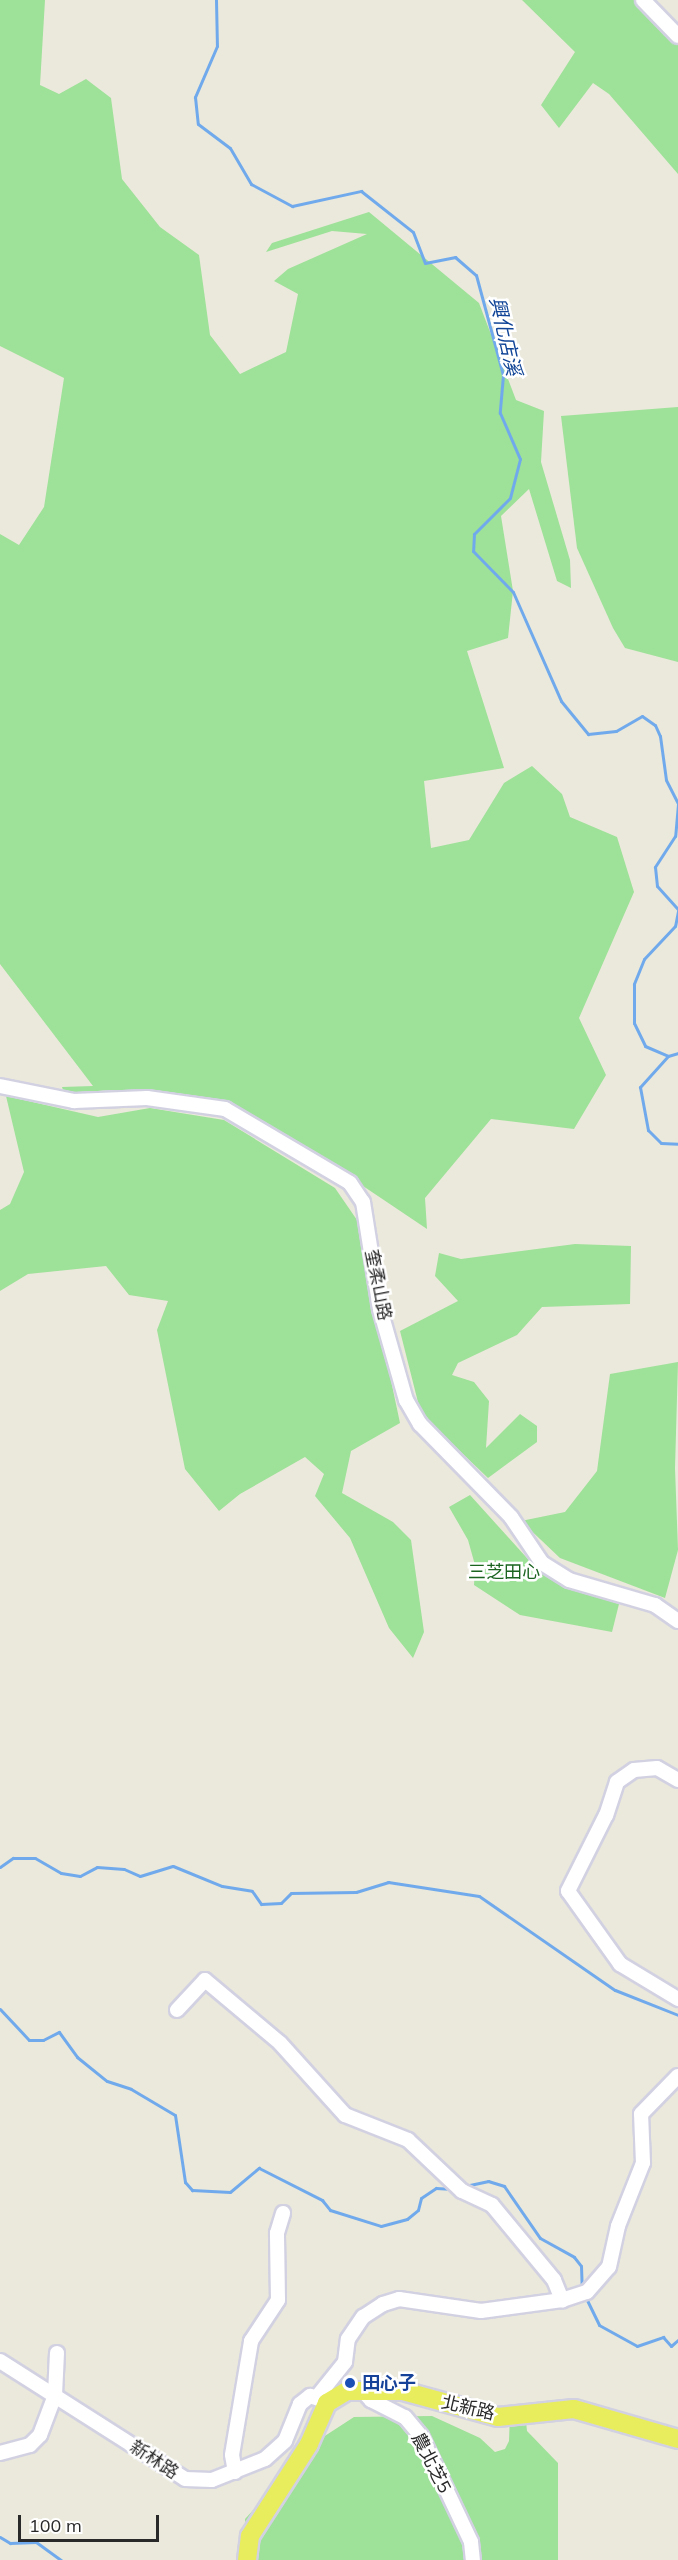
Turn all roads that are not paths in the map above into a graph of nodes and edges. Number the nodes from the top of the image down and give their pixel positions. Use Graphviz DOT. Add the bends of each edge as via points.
graph roads {
  1 [pos="644,0"];
  2 [pos="678,36"];
  3 [pos="0,1086"];
  4 [pos="678,1621"];
  5 [pos="678,1780"];
  6 [pos="678,1999"];
  7 [pos="177,2010"];
  8 [pos="678,2076"];
  9 [pos="283,2213"];
  10 [pos="575,2296"];
  11 [pos="57,2353"];
  12 [pos="0,2361"];
  13 [pos="361,2390"];
  14 [pos="55,2395"];
  15 [pos="322,2400"];
  16 [pos="678,2439"];
  17 [pos="0,2453"];
  18 [pos="235,2472"];
  19 [pos="247,2560"];
  20 [pos="473,2560"];
  1 -- 2 [label="street"];
  3 -- 4 [label="street, 奎柔山路" via="74,1101 147,1098 225,1109 350,1183 363,1202 380,1309 406,1400 420,1424 511,1517 542,1563 569,1580 655,1605"];
  5 -- 6 [label="street" via="657,1768 634,1770 617,1782 606,1815 568,1891 620,1964"];
  7 -- 10 [label="street" via="205,1980 280,2043 345,2115 408,2140 462,2192 492,2205 554,2280"];
  8 -- 10 [label="street" via="641,2114 643,2163 618,2226 609,2267"];
  9 -- 18 [label="street" via="277,2233 278,2301 251,2341 232,2455"];
  10 -- 15 [label="street, 新林路" via="481,2311 399,2300 383,2304 363,2318 348,2339 345,2362"];
  11 -- 14 [label="street"];
  12 -- 14 [label="street, 新林路"];
  13 -- 15 [label="main road, 北新路"];
  13 -- 16 [label="main road, 北新路" via="403,2391 498,2417 574,2409"];
  13 -- 20 [label="street, 農北芝5" via="371,2400 405,2417 421,2436 471,2542"];
  14 -- 17 [label="street" via="40,2435 30,2445"];
  14 -- 18 [label="street, 新林路" via="185,2480 212,2480"];
  15 -- 18 [label="street, 新林路" via="310,2396 300,2404 285,2441 265,2459"];
  15 -- 19 [label="main road" via="309,2444 250,2536"];
}
